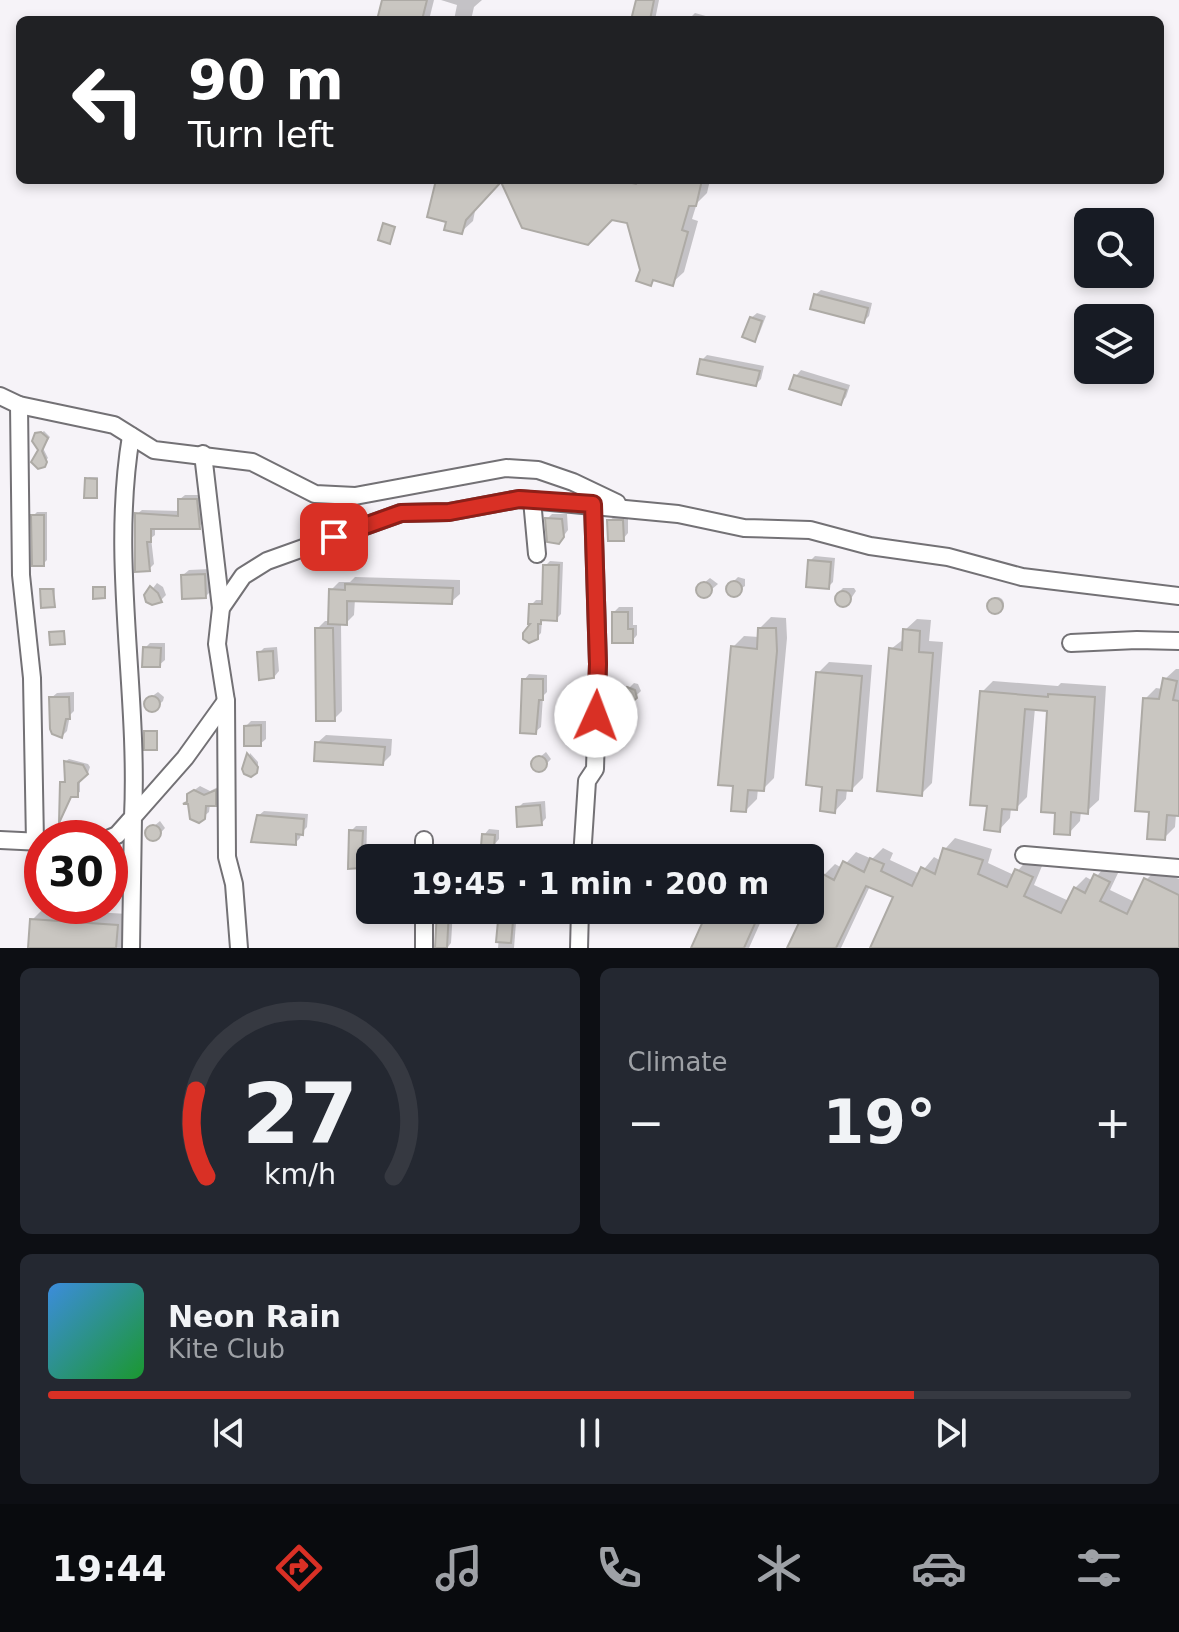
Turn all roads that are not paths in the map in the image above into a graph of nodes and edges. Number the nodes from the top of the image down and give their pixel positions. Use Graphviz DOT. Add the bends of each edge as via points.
graph roads {
  1 [pos="0,396"];
  2 [pos="19,405"];
  3 [pos="131,436"];
  4 [pos="203,454"];
  5 [pos="532,500"];
  6 [pos="593,504"];
  7 [pos="626,507"];
  8 [pos="537,554"];
  9 [pos="1179,596"];
  10 [pos="221,608"];
  11 [pos="1179,641"];
  12 [pos="1071,643"];
  13 [pos="226,701"];
  14 [pos="133,817"];
  15 [pos="37,820"];
  16 [pos="128,824"];
  17 [pos="0,840"];
  18 [pos="424,840"];
  19 [pos="24,841"];
  20 [pos="424,844"];
  21 [pos="583,844"];
  22 [pos="1024,855"];
  23 [pos="1179,868"];
  24 [pos="424,924"];
  25 [pos="580,924"];
  26 [pos="131,948"];
  27 [pos="239,948"];
  28 [pos="424,948"];
  29 [pos="579,948"];
  1 -- 2 [label="street"];
  2 -- 3 [label="street" via="114,425"];
  2 -- 15 [label="street" via="21,575 32,678"];
  3 -- 4 [label="street" via="154,450"];
  3 -- 14 [label="street" via="125,631"];
  4 -- 7 [label="street" via="252,462 315,494 355,496 506,468 538,470"];
  4 -- 10 [label="street"];
  5 -- 6 [label="street"];
  5 -- 8 [label="street"];
  5 -- 10 [label="street" via="401,513 363,525 267,561 243,576"];
  6 -- 7 [label="street"];
  6 -- 21 [label="street" via="595,769 587,781"];
  7 -- 9 [label="street" via="744,528 810,530 1022,577"];
  10 -- 13 [label="street" via="217,644"];
  11 -- 12 [label="street"];
  13 -- 14 [label="street"];
  13 -- 27 [label="street" via="227,857"];
  14 -- 16 [label="street"];
  14 -- 26 [label="street"];
  17 -- 19 [label="street"];
  18 -- 20 [label="street"];
  22 -- 23 [label="street"];
  24 -- 28 [label="street"];
  25 -- 29 [label="street"];
}
